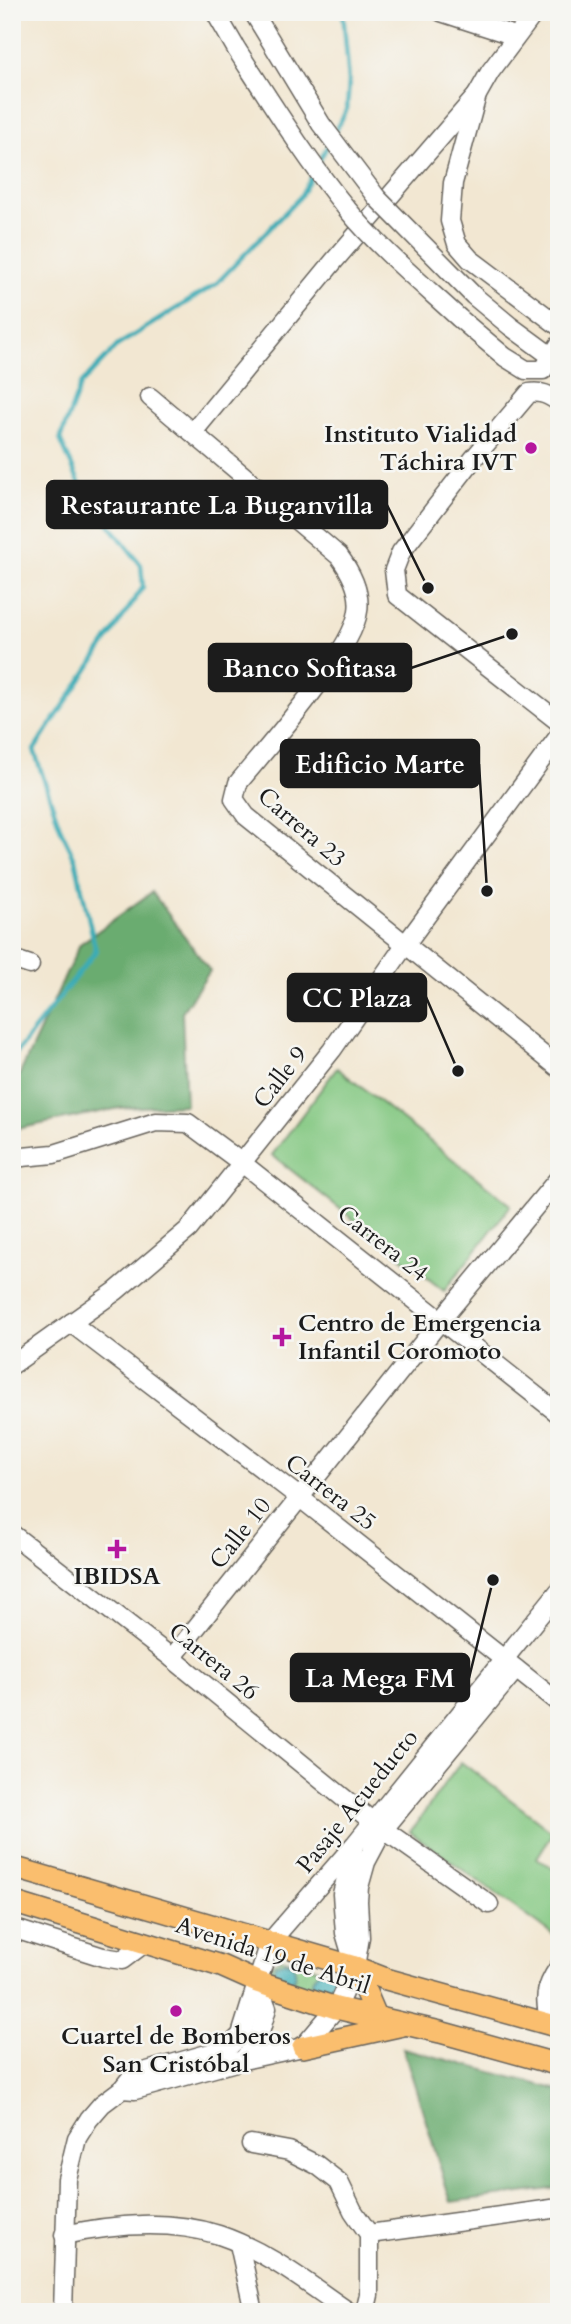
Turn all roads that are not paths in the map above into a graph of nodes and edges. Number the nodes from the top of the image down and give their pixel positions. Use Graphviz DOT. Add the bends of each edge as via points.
graph roads {
  1 [pos="215,12"];
  2 [pos="441,12"];
  3 [pos="535,12"];
  4 [pos="257,18"];
  5 [pos="515,36"];
  6 [pos="477,95"];
  7 [pos="559,326"];
  8 [pos="556,355"];
  9 [pos="526,370"];
  10 [pos="529,393"];
  11 [pos="150,397"];
  12 [pos="554,399"];
  13 [pos="193,432"];
  14 [pos="559,722"];
  15 [pos="559,736"];
  16 [pos="405,945"];
  17 [pos="12,958"];
  18 [pos="30,965"];
  19 [pos="559,1068"];
  20 [pos="12,1158"];
  21 [pos="242,1164"];
  22 [pos="559,1178"];
  23 [pos="442,1320"];
  24 [pos="71,1323"];
  25 [pos="12,1365"];
  26 [pos="559,1414"];
  27 [pos="299,1497"];
  28 [pos="12,1534"];
  29 [pos="559,1591"];
  30 [pos="172,1658"];
  31 [pos="510,1664"];
  32 [pos="559,1703"];
  33 [pos="378,1826"];
  34 [pos="355,1844"];
  35 [pos="12,1867"];
  36 [pos="12,1902"];
  37 [pos="489,1905"];
  38 [pos="12,1928"];
  39 [pos="146,1942"];
  40 [pos="270,1942"];
  41 [pos="355,1967"];
  42 [pos="559,1967"];
  43 [pos="257,1982"];
  44 [pos="336,2008"];
  45 [pos="376,2017"];
  46 [pos="407,2024"];
  47 [pos="554,2025"];
  48 [pos="303,2047"];
  49 [pos="243,2060"];
  50 [pos="559,2065"];
  51 [pos="122,2090"];
  52 [pos="251,2144"];
  53 [pos="559,2208"];
  54 [pos="369,2234"];
  55 [pos="64,2235"];
  56 [pos="239,2244"];
  57 [pos="63,2312"];
  58 [pos="254,2312"];
  59 [pos="349,2312"];
  60 [pos="365,2312"];
  1 -- 9 [label="street, bridge" via="296,142 348,210 459,318"];
  2 -- 5 [label="street"];
  3 -- 5 [label="street"];
  4 -- 8 [label="street, bridge" via="321,124 377,198 474,296"];
  5 -- 6 [label="street"];
  6 -- 7 [label="street" via="453,183 450,220 457,244 470,259"];
  6 -- 13 [label="street"];
  8 -- 9 [label="street" via="543,370"];
  9 -- 10 [label="street"];
  10 -- 12 [label="street" via="537,391"];
  10 -- 14 [label="street" via="401,552 394,570 397,595"];
  11 -- 13 [label="street, Carrera 23"];
  13 -- 16 [label="street, Carrera 23" via="339,556 357,594 359,612 350,636 238,783 234,799 246,816"];
  15 -- 16 [label="street, Calle 9"];
  16 -- 19 [label="street, Carrera 23"];
  16 -- 21 [label="street, Calle 9" via="332,1050"];
  17 -- 18 [label="street"];
  20 -- 21 [label="street, Carrera 24" via="54,1154 156,1122 172,1122 188,1123"];
  21 -- 23 [label="street, Carrera 24"];
  21 -- 24 [label="street, Calle 9" via="180,1237"];
  22 -- 23 [label="street, Calle 10"];
  23 -- 26 [label="street, Carrera 24"];
  23 -- 27 [label="street, Calle 10"];
  24 -- 25 [label="street, Calle 9"];
  24 -- 27 [label="street, Carrera 25"];
  27 -- 30 [label="street, Calle 10"];
  27 -- 31 [label="street, Carrera 25"];
  28 -- 30 [label="street, Carrera 26"];
  29 -- 31 [label="street, Pasaje Acueducto"];
  30 -- 33 [label="street, Carrera 26"];
  31 -- 32 [label="street, Carrera 25"];
  31 -- 33 [label="street, Pasaje Acueducto"];
  33 -- 34 [label="street, Pasaje Acueducto"];
  33 -- 37 [label="street, Carrera 26"];
  33 -- 41 [label="street" via="359,1888"];
  34 -- 40 [label="street, Pasaje Acueducto"];
  34 -- 41 [label="street" via="342,1894 345,1933"];
  35 -- 40 [label="main road, Avenida 19 de Abril"];
  36 -- 39 [label="main road, Avenida 19 de Abril"];
  38 -- 39 [label="street" via="122,1960"];
  39 -- 43 [label="main road, Avenida 19 de Abril"];
  40 -- 41 [label="main road, Avenida 19 de Abril"];
  40 -- 43 [label="street, Pasaje Acueducto"];
  41 -- 44 [label="street"];
  41 -- 45 [label="main road"];
  41 -- 47 [label="main road, Avenida 19 de Abril"];
  42 -- 47 [label="street" via="549,1981 545,2002"];
  43 -- 44 [label="main road, Avenida 19 de Abril"];
  43 -- 49 [label="street" via="267,2008 258,2040"];
  43 -- 51 [label="street, Pasaje Acueducto" via="241,2035 228,2048 133,2075"];
  44 -- 45 [label="main road, Avenida 19 de Abril"];
  44 -- 48 [label="street"];
  45 -- 46 [label="main road, Avenida 19 de Abril"];
  46 -- 48 [label="main road"];
  46 -- 50 [label="main road, Avenida 19 de Abril"];
  48 -- 49 [label="street"];
  49 -- 51 [label="street"];
  51 -- 55 [label="street, Pasaje Acueducto" via="102,2104 77,2138 67,2179"];
  52 -- 54 [label="street" via="289,2151 317,2165 339,2182"];
  53 -- 54 [label="street"];
  54 -- 60 [label="street"];
  55 -- 56 [label="street" via="135,2225 188,2228"];
  55 -- 57 [label="street, Pasaje Acueducto"];
  56 -- 58 [label="street"];
  56 -- 59 [label="street"];
}
